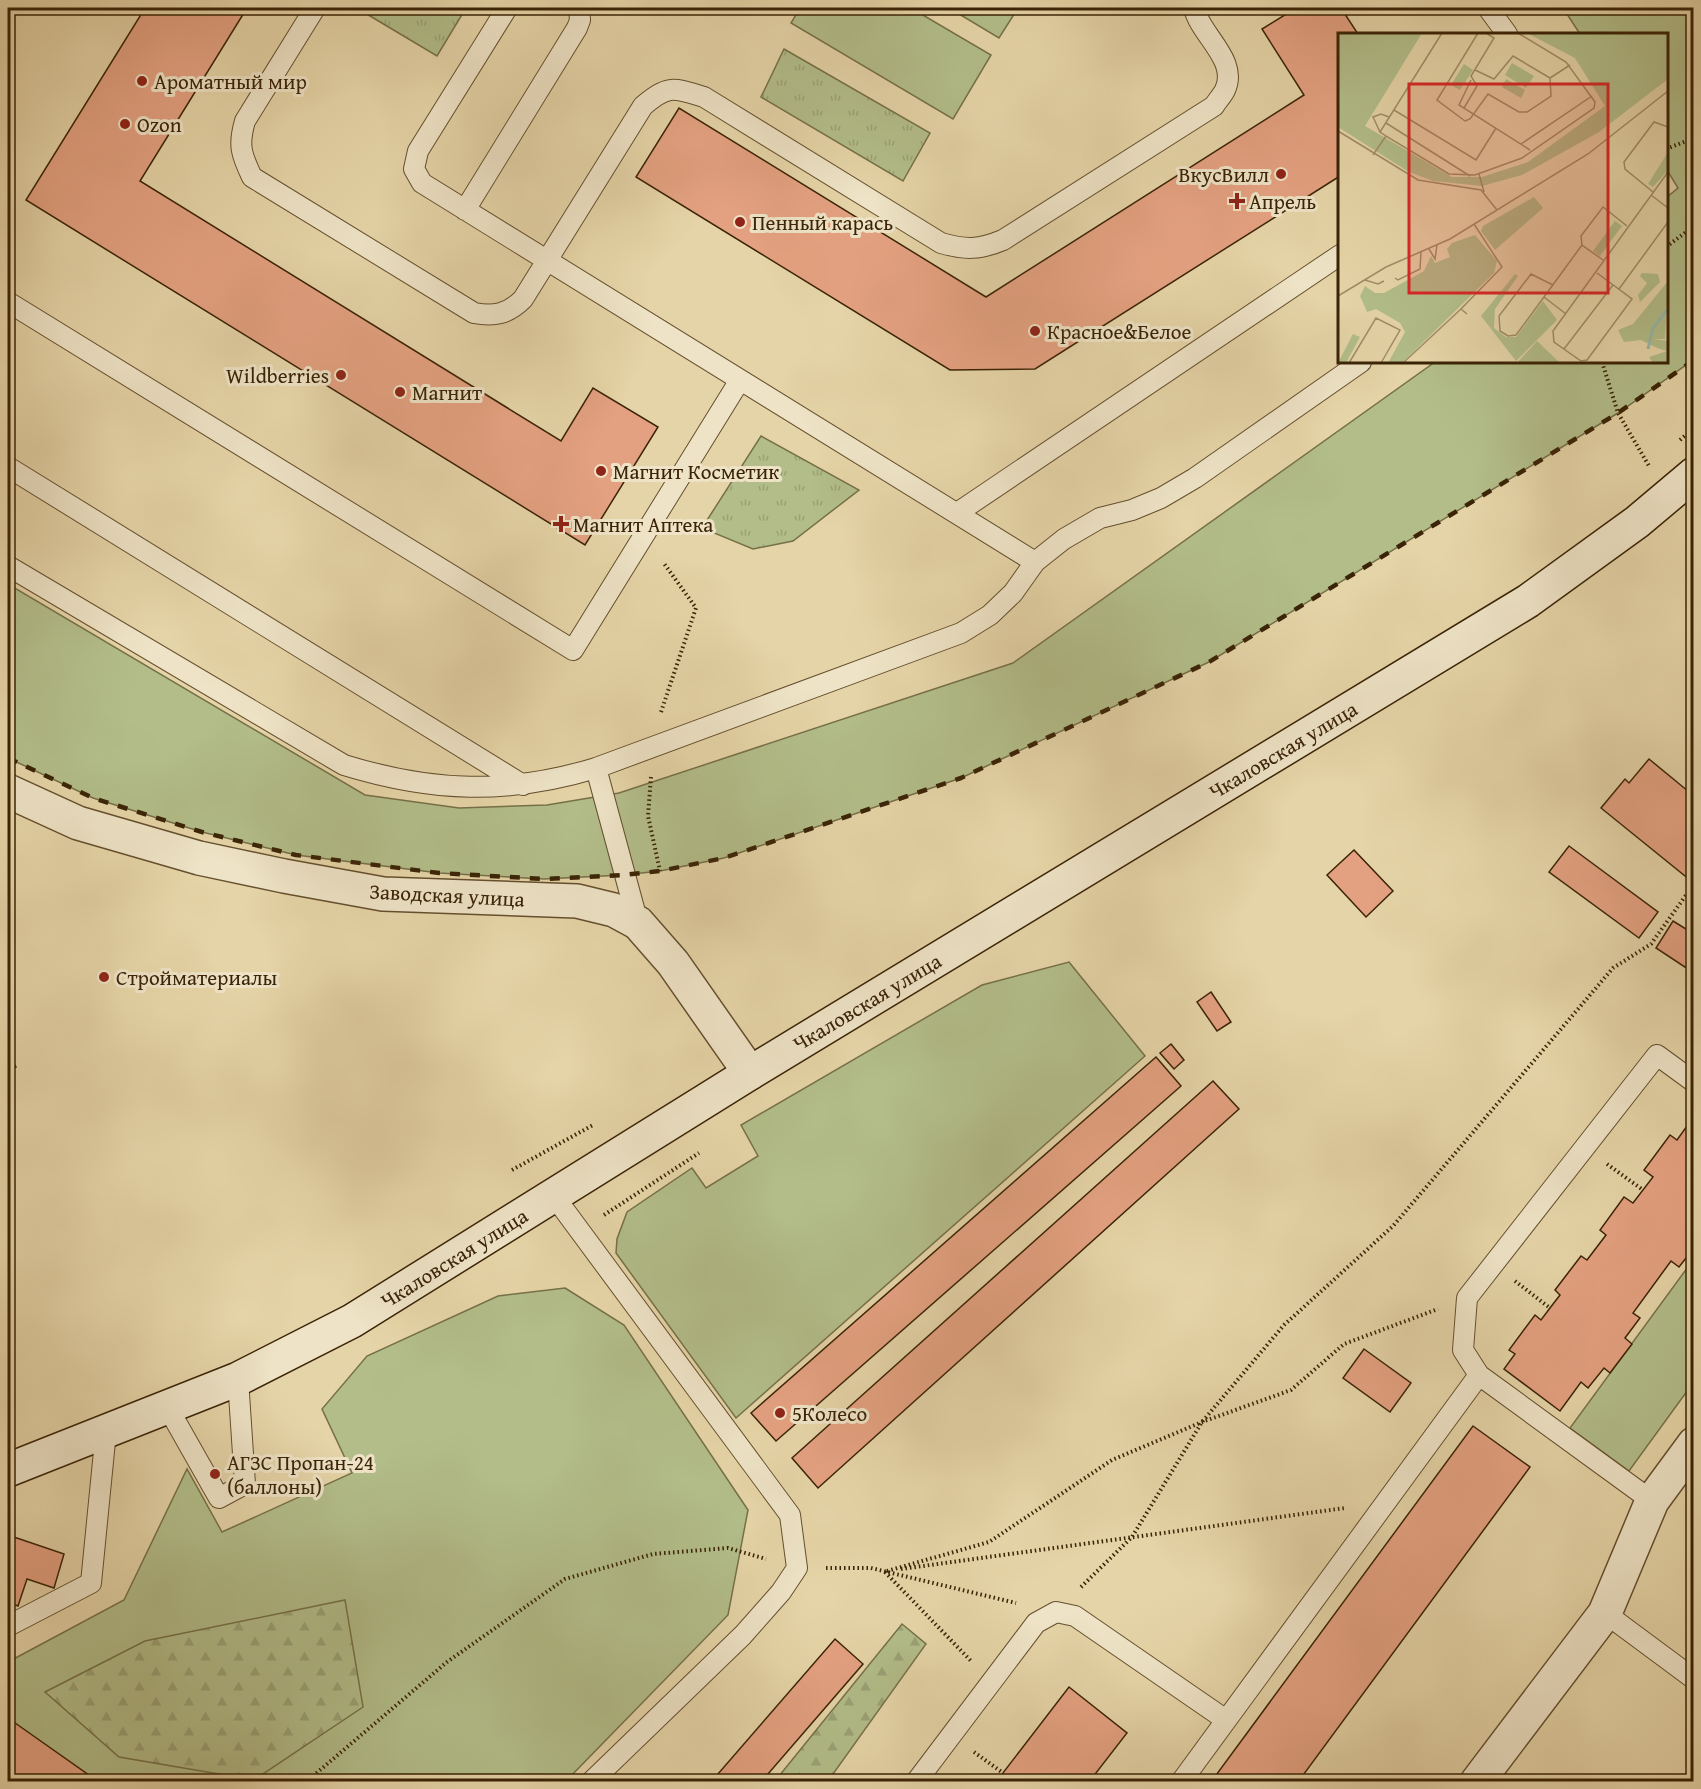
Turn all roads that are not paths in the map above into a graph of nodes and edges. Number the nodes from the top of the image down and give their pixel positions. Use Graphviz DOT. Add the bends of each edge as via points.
graph roads {
  1 [pos="315,8"];
  2 [pos="507,8"];
  3 [pos="579,8"];
  4 [pos="1194,8"];
  5 [pos="1488,8"];
  6 [pos="1506,33"];
  7 [pos="465,210"];
  8 [pos="1338,256"];
  9 [pos="547,261"];
  10 [pos="8,302"];
  11 [pos="1360,363"];
  12 [pos="740,380"];
  13 [pos="8,467"];
  14 [pos="1694,474"];
  15 [pos="957,513"];
  16 [pos="1035,562"];
  17 [pos="8,566"];
  18 [pos="596,768"];
  19 [pos="523,785"];
  20 [pos="8,791"];
  21 [pos="638,923"];
  22 [pos="750,1073"];
  23 [pos="1694,1082"];
  24 [pos="554,1196"];
  25 [pos="1479,1375"];
  26 [pos="238,1379"];
  27 [pos="168,1408"];
  28 [pos="106,1431"];
  29 [pos="1694,1444"];
  30 [pos="8,1470"];
  31 [pos="1652,1501"];
  32 [pos="1605,1613"];
  33 [pos="8,1626"];
  34 [pos="1694,1679"];
  35 [pos="1226,1720"];
  36 [pos="591,1782"];
  37 [pos="916,1782"];
  38 [pos="1181,1782"];
  39 [pos="1477,1782"];
  1 -- 9 [label="lane" via="245,121 240,137 241,155 252,177 474,313 487,316 513,309"];
  2 -- 7 [label="lane" via="415,161 414,169 422,183"];
  3 -- 7 [label="lane" via="577,28"];
  4 -- 9 [label="lane" via="1223,59 1227,74 1225,89 1214,106 988,246 961,249 941,243 704,97 675,89 657,94 643,106"];
  5 -- 6 [label="lane"];
  7 -- 9 [label="lane"];
  8 -- 15 [label="lane"];
  9 -- 12 [label="lane"];
  10 -- 12 [label="lane" via="573,650"];
  11 -- 16 [label="lane" via="1195,478 1161,498 1100,518"];
  12 -- 15 [label="lane"];
  13 -- 19 [label="lane"];
  14 -- 22 [label="main road, Чкаловская улица" via="1637,522 1528,601"];
  15 -- 16 [label="lane"];
  16 -- 18 [label="lane" via="1013,593 990,615 961,633"];
  17 -- 19 [label="lane" via="344,765 385,778 424,784 461,788"];
  18 -- 19 [label="lane"];
  18 -- 21 [label="lane"];
  20 -- 21 [label="main road, Заводская улица" via="78,823 200,858 284,876 383,894 577,901 614,910"];
  21 -- 22 [label="main road, Заводская улица" via="673,963"];
  22 -- 24 [label="main road, Чкаловская улица"];
  23 -- 25 [label="lane" via="1657,1055 1467,1298 1463,1350"];
  24 -- 26 [label="main road, Чкаловская улица" via="352,1321"];
  24 -- 36 [label="lane" via="790,1515 797,1568 742,1635"];
  25 -- 31 [label="lane"];
  25 -- 35 [label="lane"];
  26 -- 27 [label="main road, Чкаловская улица"];
  26 -- 27 [label="lane" via="245,1484 219,1498"];
  27 -- 28 [label="main road, Чкаловская улица"];
  28 -- 30 [label="main road, Чкаловская улица"];
  28 -- 33 [label="lane" via="91,1582"];
  29 -- 31 [label="main road"];
  31 -- 32 [label="main road"];
  32 -- 34 [label="lane"];
  32 -- 39 [label="main road"];
  35 -- 37 [label="lane" via="1075,1616 1056,1612 1036,1623"];
  35 -- 38 [label="lane"];
}
